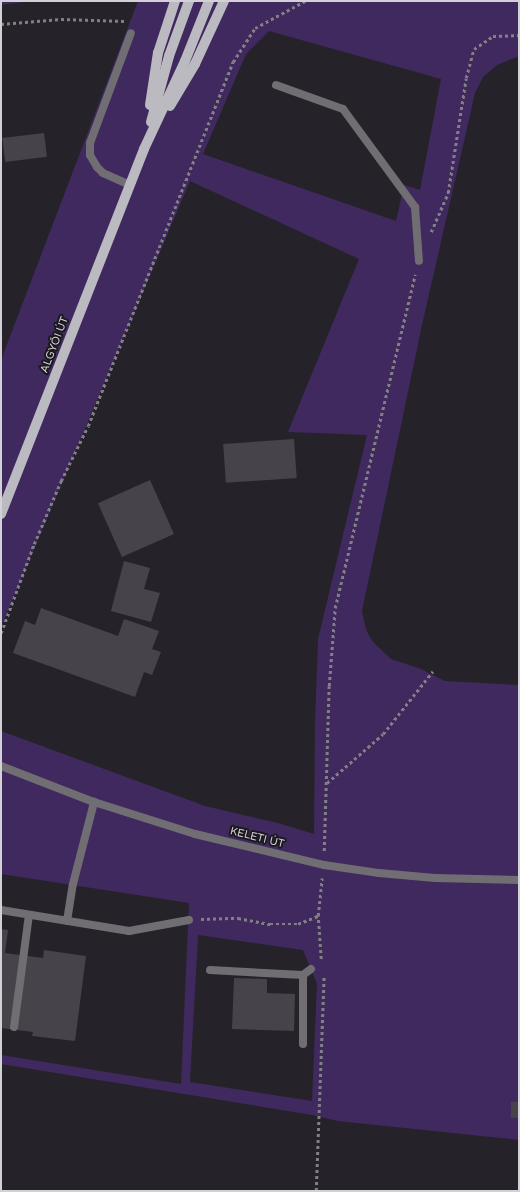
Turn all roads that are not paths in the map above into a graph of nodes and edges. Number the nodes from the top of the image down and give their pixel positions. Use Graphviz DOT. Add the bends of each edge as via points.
graph roads {
  1 [pos="175,1"];
  2 [pos="189,1"];
  3 [pos="209,1"];
  4 [pos="224,1"];
  5 [pos="131,33"];
  6 [pos="276,85"];
  7 [pos="144,149"];
  8 [pos="130,185"];
  9 [pos="419,261"];
  10 [pos="1,514"];
  11 [pos="1,766"];
  12 [pos="94,802"];
  13 [pos="519,880"];
  14 [pos="1,910"];
  15 [pos="29,915"];
  16 [pos="189,920"];
  17 [pos="67,921"];
  18 [pos="311,969"];
  19 [pos="210,970"];
  20 [pos="303,975"];
  21 [pos="14,1027"];
  22 [pos="303,1044"];
  1 -- 7 [label="main road" via="158,53"];
  2 -- 7 [label="main road" via="169,56"];
  3 -- 7 [label="main road" via="185,61"];
  4 -- 7 [label="main road" via="195,64"];
  5 -- 8 [label="street" via="90,143 90,155 96,167 103,173"];
  6 -- 9 [label="street" via="343,109 415,207"];
  7 -- 8 [label="main road, ALGYŐI ÚT"];
  8 -- 10 [label="main road, ALGYŐI ÚT"];
  11 -- 12 [label="street, KELETI ÚT"];
  12 -- 13 [label="street, KELETI ÚT" via="195,834 324,865 435,878"];
  12 -- 17 [label="street"];
  14 -- 15 [label="street"];
  15 -- 17 [label="street"];
  15 -- 21 [label="street"];
  16 -- 17 [label="street" via="129,930"];
  18 -- 20 [label="street"];
  19 -- 20 [label="street"];
  20 -- 22 [label="street"];
}
